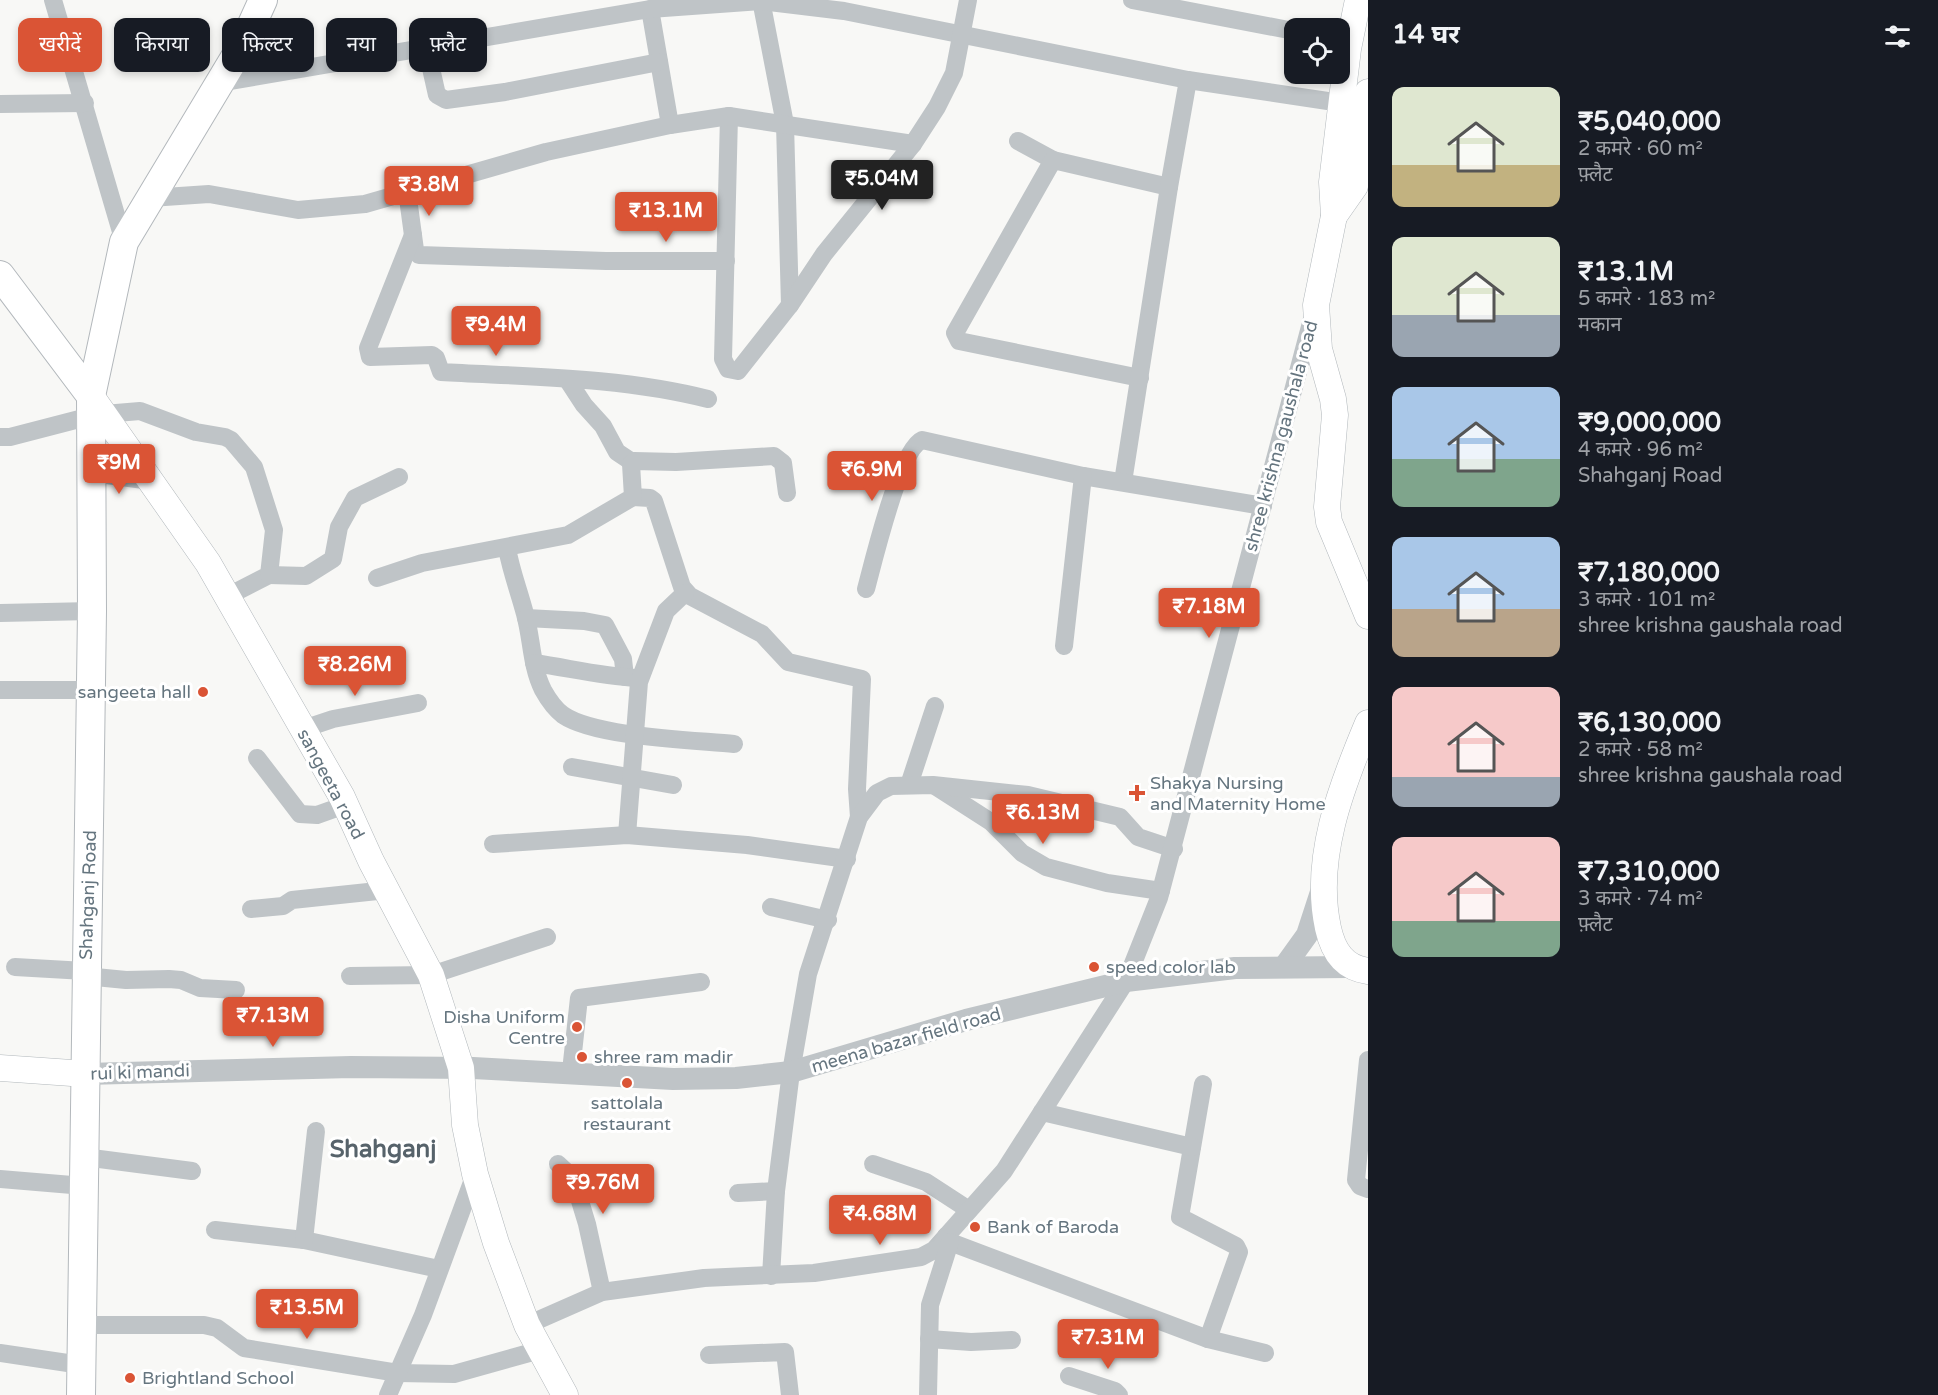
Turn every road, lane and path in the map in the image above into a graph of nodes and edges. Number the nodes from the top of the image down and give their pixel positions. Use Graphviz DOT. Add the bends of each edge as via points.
graph roads {
  1 [pos="52,0"];
  2 [pos="263,0"];
  3 [pos="761,0"];
  4 [pos="968,0"];
  5 [pos="1132,0"];
  6 [pos="1358,0"];
  7 [pos="845,6"];
  8 [pos="650,9"];
  9 [pos="1350,25"];
  10 [pos="1284,29"];
  11 [pos="963,33"];
  12 [pos="487,36"];
  13 [pos="409,49"];
  14 [pos="659,62"];
  15 [pos="432,72"];
  16 [pos="1188,80"];
  17 [pos="219,83"];
  18 [pos="1342,84"];
  19 [pos="1368,92"];
  20 [pos="85,103"];
  21 [pos="1341,103"];
  22 [pos="0,104"];
  23 [pos="729,116"];
  24 [pos="785,124"];
  25 [pos="670,125"];
  26 [pos="1018,141"];
  27 [pos="913,144"];
  28 [pos="1053,160"];
  29 [pos="1169,187"];
  30 [pos="407,192"];
  31 [pos="150,198"];
  32 [pos="1334,216"];
  33 [pos="413,235"];
  34 [pos="124,242"];
  35 [pos="726,261"];
  36 [pos="0,275"];
  37 [pos="790,305"];
  38 [pos="1316,305"];
  39 [pos="1140,378"];
  40 [pos="567,379"];
  41 [pos="708,399"];
  42 [pos="95,409"];
  43 [pos="0,436"];
  44 [pos="632,462"];
  45 [pos="92,473"];
  46 [pos="1083,476"];
  47 [pos="399,477"];
  48 [pos="151,481"];
  49 [pos="1123,482"];
  50 [pos="787,493"];
  51 [pos="633,497"];
  52 [pos="1263,506"];
  53 [pos="507,548"];
  54 [pos="269,575"];
  55 [pos="377,578"];
  56 [pos="866,589"];
  57 [pos="686,593"];
  58 [pos="228,596"];
  59 [pos="92,611"];
  60 [pos="0,613"];
  61 [pos="1368,616"];
  62 [pos="526,618"];
  63 [pos="1064,646"];
  64 [pos="534,663"];
  65 [pos="632,678"];
  66 [pos="0,690"];
  67 [pos="91,690"];
  68 [pos="418,704"];
  69 [pos="935,706"];
  70 [pos="1368,723"];
  71 [pos="303,729"];
  72 [pos="634,734"];
  73 [pos="734,744"];
  74 [pos="256,758"];
  75 [pos="572,766"];
  76 [pos="631,778"];
  77 [pos="673,785"];
  78 [pos="909,785"];
  79 [pos="933,785"];
  80 [pos="345,805"];
  81 [pos="859,817"];
  82 [pos="627,835"];
  83 [pos="493,844"];
  84 [pos="1174,849"];
  85 [pos="847,859"];
  86 [pos="1322,889"];
  87 [pos="387,890"];
  88 [pos="1161,891"];
  89 [pos="771,907"];
  90 [pos="251,909"];
  91 [pos="828,920"];
  92 [pos="547,937"];
  93 [pos="1284,966"];
  94 [pos="15,968"];
  95 [pos="1358,969"];
  96 [pos="85,973"];
  97 [pos="431,975"];
  98 [pos="350,976"];
  99 [pos="1126,981"];
  100 [pos="701,982"];
  101 [pos="236,990"];
  102 [pos="1368,1060"];
  103 [pos="0,1068"];
  104 [pos="461,1068"];
  105 [pos="572,1071"];
  106 [pos="791,1072"];
  107 [pos="86,1074"];
  108 [pos="1203,1084"];
  109 [pos="1042,1112"];
  110 [pos="1365,1114"];
  111 [pos="316,1131"];
  112 [pos="1192,1147"];
  113 [pos="84,1157"];
  114 [pos="558,1164"];
  115 [pos="873,1164"];
  116 [pos="192,1171"];
  117 [pos="475,1174"];
  118 [pos="0,1179"];
  119 [pos="84,1186"];
  120 [pos="1368,1189"];
  121 [pos="776,1191"];
  122 [pos="738,1193"];
  123 [pos="969,1210"];
  124 [pos="214,1230"];
  125 [pos="948,1239"];
  126 [pos="304,1240"];
  127 [pos="439,1269"];
  128 [pos="771,1276"];
  129 [pos="602,1292"];
  130 [pos="81,1325"];
  131 [pos="527,1325"];
  132 [pos="929,1338"];
  133 [pos="1208,1339"];
  134 [pos="1012,1340"];
  135 [pos="540,1350"];
  136 [pos="0,1353"];
  137 [pos="1265,1353"];
  138 [pos="709,1355"];
  139 [pos="81,1365"];
  140 [pos="398,1373"];
  141 [pos="1070,1376"];
  142 [pos="81,1395"];
  143 [pos="388,1395"];
  144 [pos="565,1395"];
  145 [pos="790,1395"];
  146 [pos="928,1395"];
  147 [pos="1119,1395"];
  1 -- 20 [label="street"];
  2 -- 17 [label="main road, Shahganj Road"];
  3 -- 7 [label="street"];
  3 -- 8 [label="street"];
  3 -- 24 [label="street"];
  4 -- 11 [label="street"];
  5 -- 10 [label="street"];
  6 -- 9 [label="main road"];
  7 -- 11 [label="street"];
  8 -- 12 [label="street"];
  8 -- 14 [label="street"];
  11 -- 16 [label="street"];
  11 -- 27 [label="street" via="947,91"];
  13 -- 17 [label="street"];
  14 -- 15 [label="street" via="505,93 446,100 437,95"];
  14 -- 25 [label="street"];
  16 -- 21 [label="street"];
  16 -- 29 [label="street"];
  17 -- 31 [label="main road, Shahganj Road"];
  18 -- 21 [label="main road"];
  19 -- 32 [label="main road" via="1355,186"];
  20 -- 22 [label="street"];
  20 -- 34 [label="street"];
  21 -- 32 [label="main road" via="1332,182"];
  23 -- 24 [label="street"];
  23 -- 25 [label="street"];
  23 -- 35 [label="street"];
  24 -- 27 [label="street"];
  24 -- 37 [label="street"];
  25 -- 30 [label="street" via="546,152"];
  26 -- 28 [label="street"];
  27 -- 37 [label="street" via="824,254"];
  28 -- 29 [label="street"];
  28 -- 39 [label="street" via="956,336 959,340"];
  29 -- 39 [label="street"];
  30 -- 31 [label="street" via="365,204 315,210 256,205 209,194"];
  30 -- 33 [label="street"];
  31 -- 34 [label="main road, Shahganj Road"];
  32 -- 38 [label="main road"];
  33 -- 35 [label="street" via="419,255"];
  33 -- 40 [label="street" via="368,348 369,356 432,355 441,372"];
  34 -- 42 [label="main road, Shahganj Road"];
  35 -- 37 [label="street" via="723,359 728,369 743,368"];
  36 -- 42 [label="main road"];
  38 -- 52 [label="street, shree krishna gaushala road"];
  38 -- 61 [label="main road" via="1319,349 1335,415 1329,522"];
  39 -- 49 [label="street"];
  40 -- 41 [label="street" via="672,390"];
  40 -- 44 [label="street" via="603,426 616,452"];
  42 -- 43 [label="street" via="10,437"];
  42 -- 45 [label="main road, Shahganj Road"];
  42 -- 48 [label="main road, sangeeta road"];
  42 -- 54 [label="street" via="140,411 231,441 254,467 274,530"];
  44 -- 50 [label="street" via="774,456 783,463"];
  44 -- 51 [label="street"];
  45 -- 48 [label="street"];
  45 -- 59 [label="main road, Shahganj Road"];
  46 -- 49 [label="street"];
  46 -- 56 [label="street" via="919,441 893,492"];
  46 -- 63 [label="street"];
  47 -- 54 [label="street" via="355,498 339,527 333,559 306,576"];
  48 -- 58 [label="main road, sangeeta road"];
  49 -- 52 [label="street"];
  51 -- 53 [label="street" via="568,535"];
  51 -- 57 [label="street" via="654,501"];
  52 -- 84 [label="street, shree krishna gaushala road"];
  53 -- 55 [label="street" via="422,563"];
  53 -- 62 [label="street"];
  54 -- 58 [label="street"];
  57 -- 65 [label="street" via="666,611 646,669"];
  57 -- 81 [label="street" via="762,634 788,662 862,679"];
  58 -- 71 [label="main road, sangeeta road"];
  59 -- 60 [label="street"];
  59 -- 67 [label="main road, Shahganj Road"];
  62 -- 64 [label="street"];
  62 -- 65 [label="street" via="605,625"];
  64 -- 65 [label="street"];
  64 -- 72 [label="street" via="543,690 562,714 588,725"];
  65 -- 72 [label="street"];
  66 -- 67 [label="street"];
  67 -- 96 [label="main road, Shahganj Road"];
  68 -- 71 [label="street" via="333,719"];
  69 -- 78 [label="street"];
  70 -- 86 [label="main road" via="1331,829"];
  71 -- 80 [label="main road, sangeeta road"];
  72 -- 73 [label="street"];
  72 -- 76 [label="street"];
  74 -- 80 [label="street" via="300,814 310,816"];
  75 -- 76 [label="street"];
  76 -- 77 [label="street"];
  76 -- 82 [label="street"];
  78 -- 79 [label="street"];
  78 -- 81 [label="street" via="891,786 877,793"];
  79 -- 84 [label="street" via="1028,795 1120,817 1138,837"];
  79 -- 88 [label="street" via="992,822 1022,853 1046,867"];
  80 -- 87 [label="main road, sangeeta road"];
  81 -- 85 [label="street"];
  82 -- 83 [label="street"];
  82 -- 85 [label="street" via="747,845"];
  84 -- 88 [label="street, shree krishna gaushala road"];
  85 -- 91 [label="street"];
  86 -- 93 [label="street" via="1307,935"];
  86 -- 95 [label="main road" via="1335,950"];
  87 -- 90 [label="street" via="292,900 283,906"];
  87 -- 97 [label="main road, sangeeta road"];
  88 -- 99 [label="street, shree krishna gaushala road"];
  89 -- 91 [label="street"];
  91 -- 106 [label="street" via="808,974"];
  92 -- 97 [label="street"];
  93 -- 95 [label="street, meena bazar field road"];
  93 -- 99 [label="street, meena bazar field road"];
  94 -- 96 [label="street"];
  96 -- 101 [label="street" via="126,980 181,980 200,988"];
  96 -- 107 [label="main road, Shahganj Road"];
  97 -- 98 [label="street"];
  97 -- 104 [label="main road, sangeeta road"];
  99 -- 106 [label="street, meena bazar field road" via="966,1020"];
  99 -- 109 [label="street, shree krishna gaushala road"];
  100 -- 105 [label="street" via="579,998"];
  102 -- 110 [label="street"];
  103 -- 107 [label="main road, rui ki mandi"];
  104 -- 105 [label="street, meena bazar field road"];
  104 -- 107 [label="street, rui ki mandi" via="303,1067"];
  104 -- 117 [label="main road, sangeeta road" via="465,1125"];
  105 -- 106 [label="street, meena bazar field road" via="673,1079"];
  106 -- 121 [label="street"];
  107 -- 113 [label="main road, Shahganj Road"];
  108 -- 112 [label="street"];
  109 -- 112 [label="street"];
  109 -- 123 [label="street, shree krishna gaushala road" via="1004,1171"];
  110 -- 120 [label="street" via="1356,1180"];
  111 -- 126 [label="street"];
  112 -- 133 [label="street" via="1181,1218 1236,1246 1239,1252"];
  113 -- 116 [label="street"];
  113 -- 119 [label="main road, Shahganj Road"];
  114 -- 129 [label="street" via="573,1178"];
  115 -- 123 [label="street" via="926,1182"];
  117 -- 127 [label="street"];
  117 -- 131 [label="main road, sangeeta road"];
  118 -- 119 [label="street"];
  119 -- 130 [label="main road, Shahganj Road"];
  121 -- 122 [label="street"];
  121 -- 128 [label="street"];
  123 -- 125 [label="street, shree krishna gaushala road"];
  124 -- 126 [label="street"];
  125 -- 128 [label="street, shree krishna gaushala road" via="921,1257"];
  125 -- 132 [label="street" via="930,1305"];
  125 -- 133 [label="street"];
  126 -- 127 [label="street"];
  127 -- 140 [label="street"];
  128 -- 129 [label="street, shree krishna gaushala road" via="704,1278"];
  129 -- 131 [label="street, shree krishna gaushala road"];
  130 -- 139 [label="main road, Shahganj Road"];
  130 -- 140 [label="street" via="204,1325 217,1328 244,1348"];
  131 -- 135 [label="main road, sangeeta road"];
  132 -- 134 [label="street" via="970,1342"];
  132 -- 146 [label="street"];
  133 -- 137 [label="street"];
  135 -- 140 [label="street" via="454,1374"];
  135 -- 144 [label="main road, sangeeta road"];
  136 -- 139 [label="street"];
  138 -- 145 [label="street" via="785,1352"];
  139 -- 142 [label="main road, Shahganj Road"];
  140 -- 143 [label="street"];
  141 -- 147 [label="street"];
}
